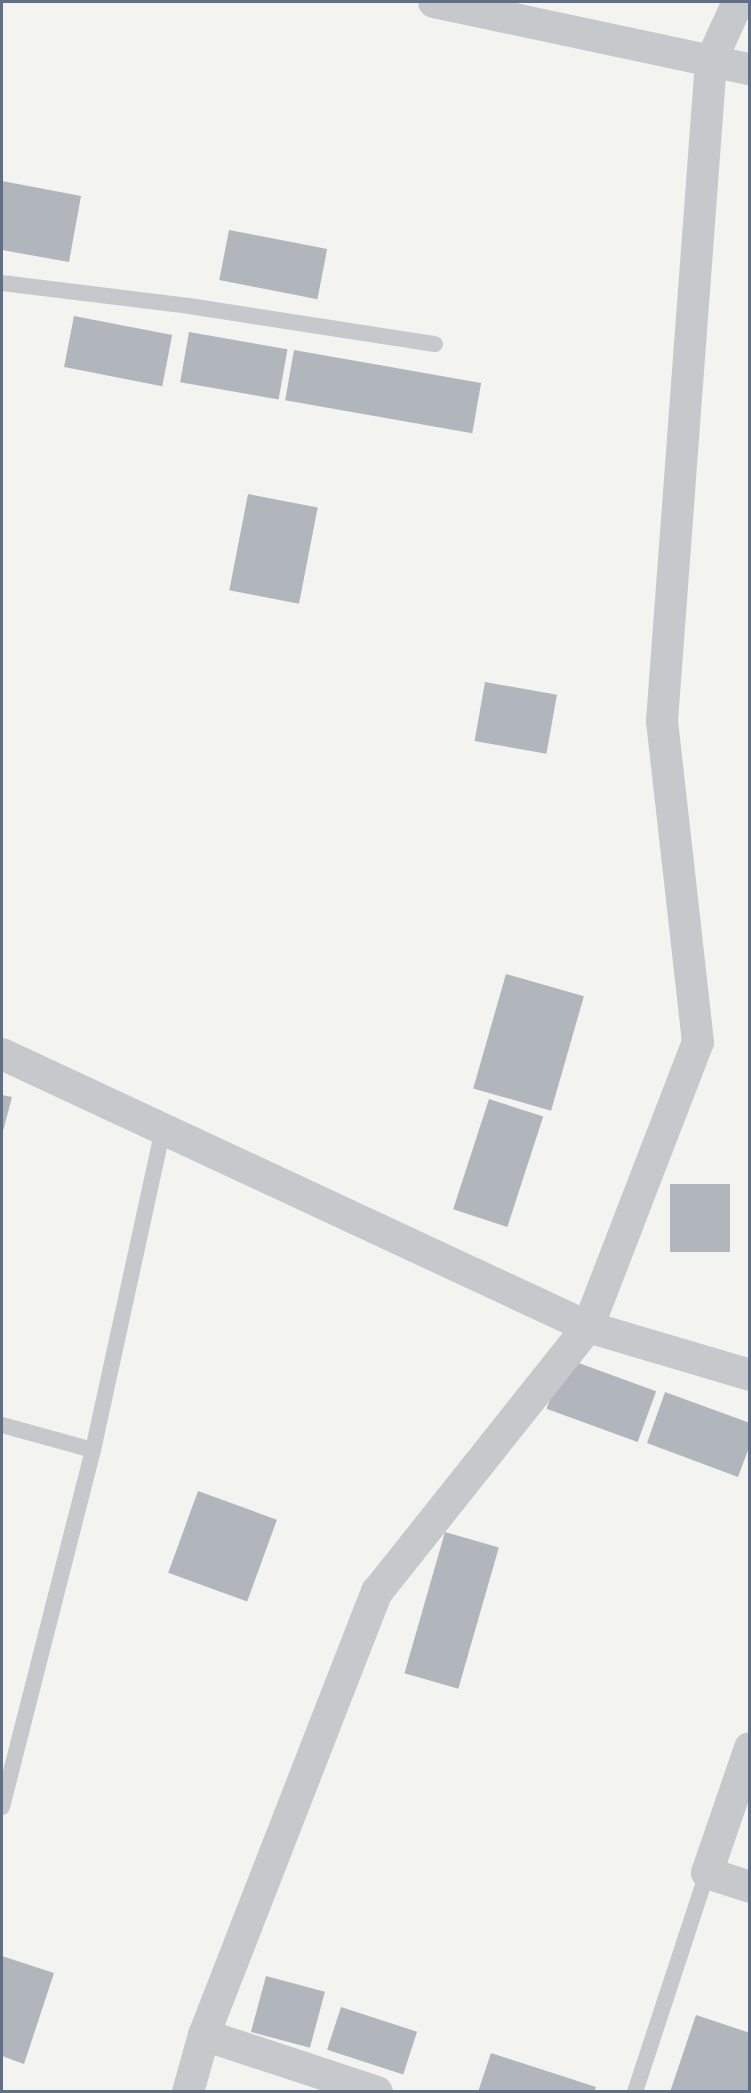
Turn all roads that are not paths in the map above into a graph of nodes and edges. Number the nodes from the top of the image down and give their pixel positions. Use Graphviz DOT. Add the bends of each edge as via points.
graph roads {
  1 [pos="434,2"];
  2 [pos="738,2"];
  3 [pos="711,61"];
  4 [pos="750,69"];
  5 [pos="2,283"];
  6 [pos="435,344"];
  7 [pos="2,1054"];
  8 [pos="163,1129"];
  9 [pos="588,1327"];
  10 [pos="750,1375"];
  11 [pos="2,1425"];
  12 [pos="93,1450"];
  13 [pos="750,1748"];
  14 [pos="2,1807"];
  15 [pos="707,1873"];
  16 [pos="750,1887"];
  17 [pos="204,2035"];
  18 [pos="188,2091"];
  19 [pos="377,2091"];
  20 [pos="635,2091"];
  1 -- 3 [label="street"];
  2 -- 3 [label="street"];
  3 -- 4 [label="street"];
  3 -- 9 [label="street" via="662,721 698,1042"];
  5 -- 6 [label="lane" via="189,306"];
  7 -- 8 [label="street"];
  8 -- 9 [label="street"];
  8 -- 12 [label="lane"];
  9 -- 10 [label="street"];
  9 -- 17 [label="street" via="377,1592"];
  11 -- 12 [label="lane"];
  12 -- 14 [label="lane"];
  13 -- 15 [label="street"];
  15 -- 16 [label="street"];
  15 -- 20 [label="lane"];
  17 -- 18 [label="street"];
  17 -- 19 [label="street"];
}
